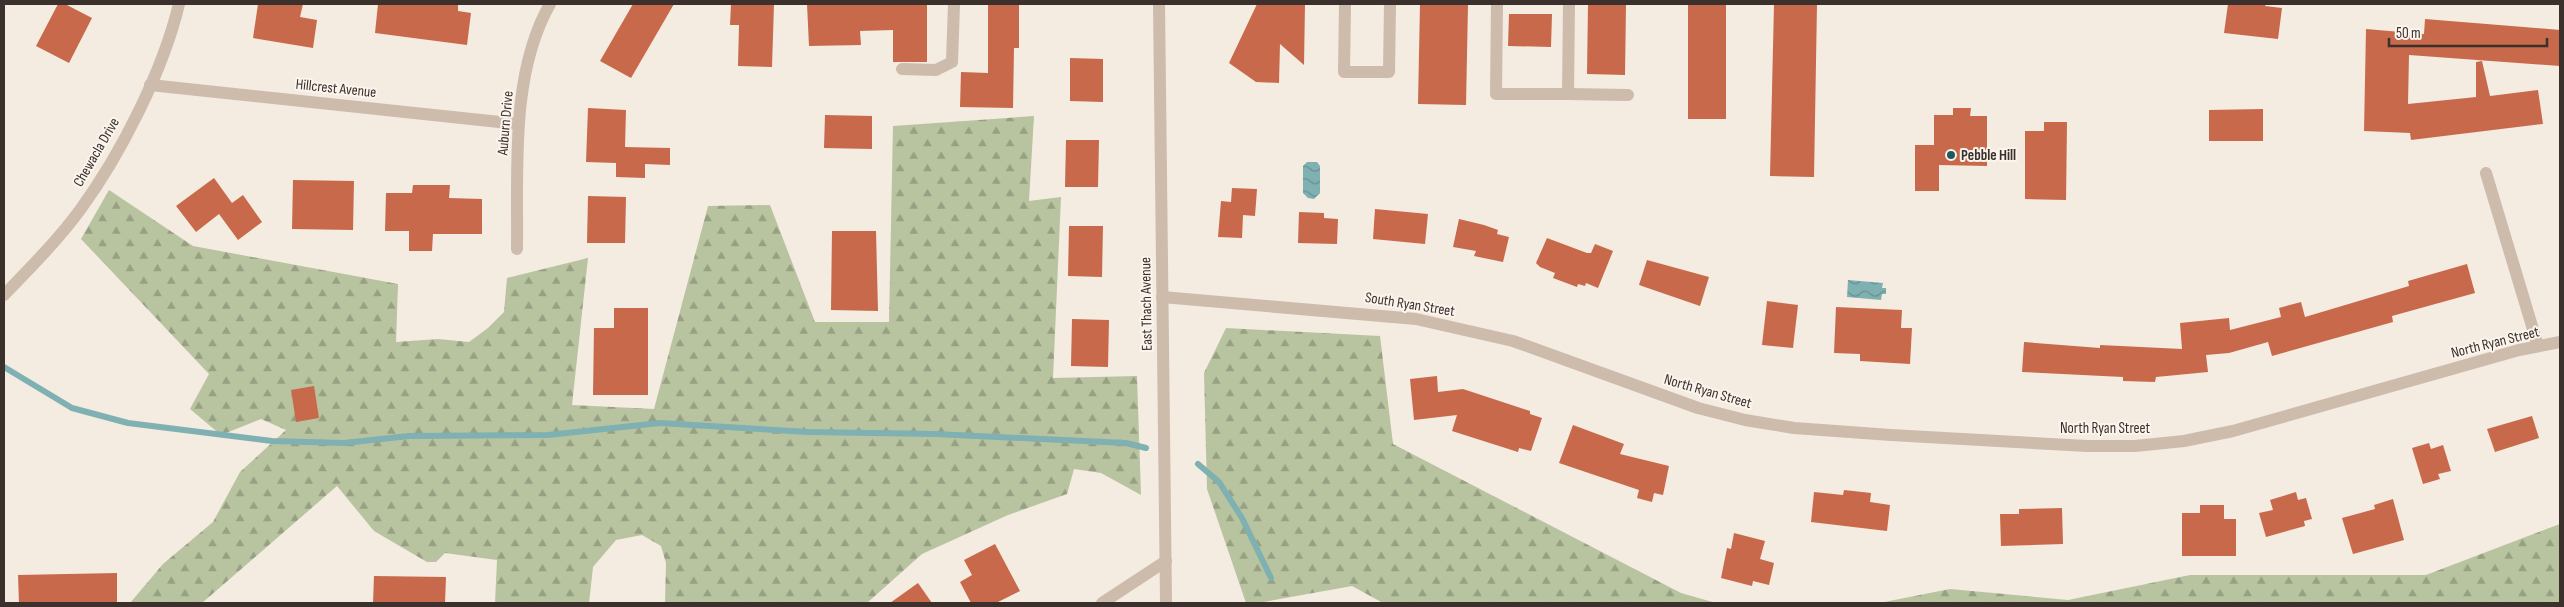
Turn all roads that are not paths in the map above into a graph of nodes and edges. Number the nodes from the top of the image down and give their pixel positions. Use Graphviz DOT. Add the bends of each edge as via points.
graph roads {
  1 [pos="179,4"];
  2 [pos="550,4"];
  3 [pos="954,4"];
  4 [pos="1159,4"];
  5 [pos="1345,4"];
  6 [pos="1390,4"];
  7 [pos="1497,4"];
  8 [pos="1569,4"];
  9 [pos="902,69"];
  10 [pos="150,85"];
  11 [pos="1568,94"];
  12 [pos="1628,95"];
  13 [pos="518,124"];
  14 [pos="2486,173"];
  15 [pos="517,249"];
  16 [pos="4,295"];
  17 [pos="1162,297"];
  18 [pos="2560,342"];
  19 [pos="2538,346"];
  20 [pos="1644,388"];
  21 [pos="1166,562"];
  22 [pos="1102,603"];
  23 [pos="1166,603"];
  1 -- 10 [label="street, Chewacla Drive"];
  2 -- 13 [label="street, Auburn Drive" via="537,27"];
  3 -- 9 [label="street" via="952,62 936,70"];
  4 -- 17 [label="street, East Thach Avenue"];
  5 -- 6 [label="street" via="1344,72 1389,72"];
  7 -- 11 [label="street" via="1496,94"];
  8 -- 11 [label="street"];
  10 -- 13 [label="street, Hillcrest Avenue"];
  10 -- 16 [label="street, Chewacla Drive" via="124,140 80,210"];
  11 -- 12 [label="street"];
  13 -- 15 [label="street, Auburn Drive"];
  14 -- 19 [label="street"];
  17 -- 20 [label="street, South Ryan Street" via="1416,319 1513,341"];
  17 -- 21 [label="street, East Thach Avenue"];
  18 -- 19 [label="street, North Ryan Street"];
  19 -- 20 [label="street, North Ryan Street" via="2232,431 2184,441 2135,446 1892,436 1794,428 1698,408"];
  21 -- 22 [label="street"];
  21 -- 23 [label="street, East Thach Avenue"];
}
